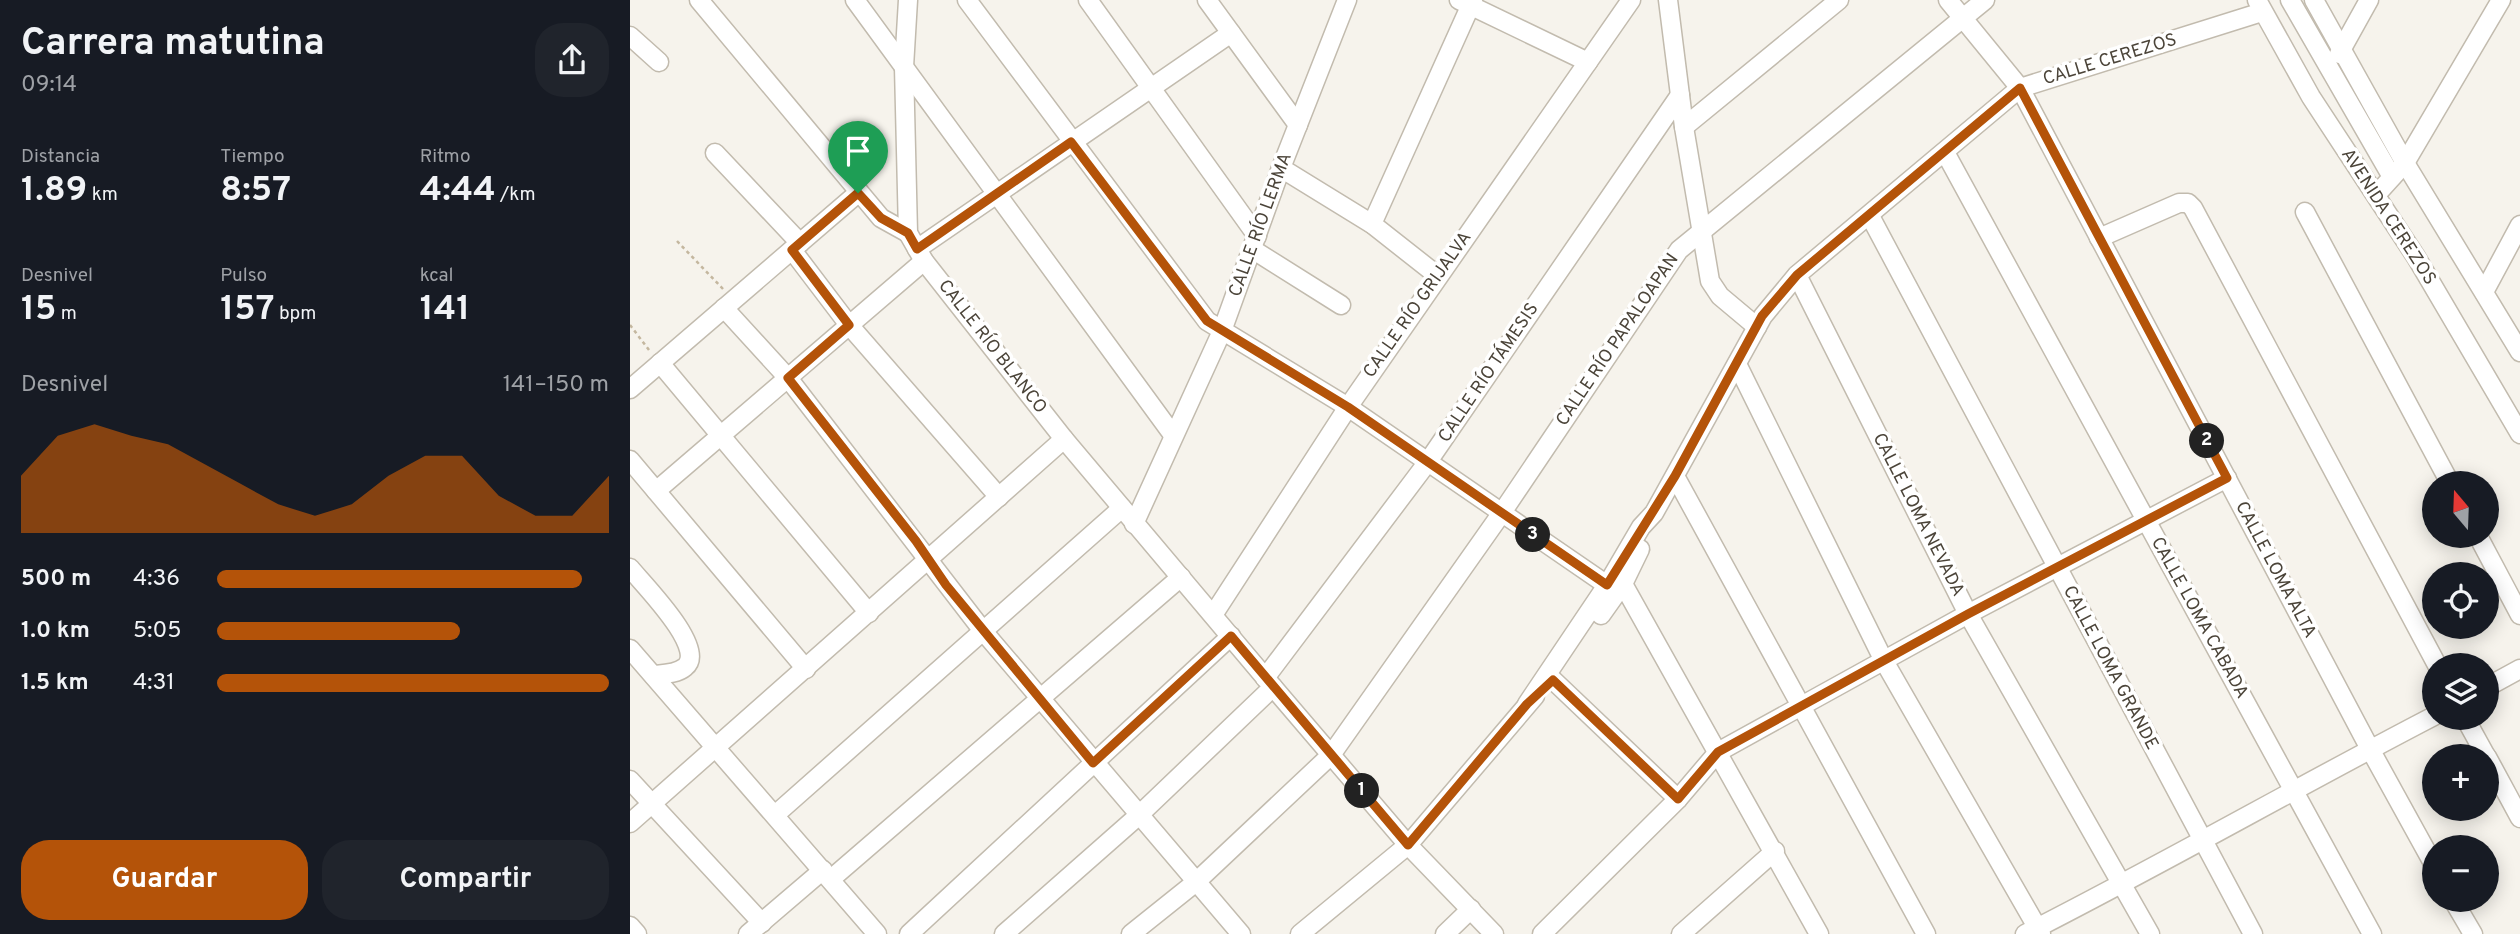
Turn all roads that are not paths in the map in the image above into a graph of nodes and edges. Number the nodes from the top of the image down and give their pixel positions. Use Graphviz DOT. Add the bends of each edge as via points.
graph roads {
  1 [pos="699,0"];
  2 [pos="855,0"];
  3 [pos="908,0"];
  4 [pos="967,0"];
  5 [pos="1088,0"];
  6 [pos="1207,0"];
  7 [pos="1630,0"];
  8 [pos="1685,0"];
  9 [pos="1839,0"];
  10 [pos="1948,0"];
  11 [pos="1985,0"];
  12 [pos="2290,0"];
  13 [pos="2314,0"];
  14 [pos="2369,0"];
  15 [pos="2501,0"];
  16 [pos="1343,2"];
  17 [pos="1468,2"];
  18 [pos="1669,6"];
  19 [pos="2259,6"];
  20 [pos="1961,17"];
  21 [pos="1231,33"];
  22 [pos="630,36"];
  23 [pos="2344,49"];
  24 [pos="659,62"];
  25 [pos="1588,62"];
  26 [pos="2326,66"];
  27 [pos="904,67"];
  28 [pos="1150,88"];
  29 [pos="2020,88"];
  30 [pos="1679,95"];
  31 [pos="1298,125"];
  32 [pos="1684,127"];
  33 [pos="1071,142"];
  34 [pos="715,153"];
  35 [pos="1946,154"];
  36 [pos="2405,163"];
  37 [pos="1281,168"];
  38 [pos="2392,177"];
  39 [pos="858,193"];
  40 [pos="998,193"];
  41 [pos="2376,195"];
  42 [pos="2305,212"];
  43 [pos="1870,216"];
  44 [pos="1372,223"];
  45 [pos="2520,225"];
  46 [pos="1700,232"];
  47 [pos="2099,238"];
  48 [pos="1255,243"];
  49 [pos="796,246"];
  50 [pos="916,248"];
  51 [pos="1797,275"];
  52 [pos="1438,276"];
  53 [pos="2484,292"];
  54 [pos="729,304"];
  55 [pos="1341,305"];
  56 [pos="849,325"];
  57 [pos="1757,327"];
  58 [pos="1222,331"];
  59 [pos="2520,352"];
  60 [pos="660,363"];
  61 [pos="1737,364"];
  62 [pos="788,378"];
  63 [pos="630,389"];
  64 [pos="1348,407"];
  65 [pos="2520,434"];
  66 [pos="721,435"];
  67 [pos="1173,435"];
  68 [pos="1064,439"];
  69 [pos="630,460"];
  70 [pos="1427,463"];
  71 [pos="2444,471"];
  72 [pos="1675,476"];
  73 [pos="2227,478"];
  74 [pos="656,491"];
  75 [pos="999,497"];
  76 [pos="1122,508"];
  77 [pos="1501,514"];
  78 [pos="2146,520"];
  79 [pos="1134,524"];
  80 [pos="2484,548"];
  81 [pos="928,560"];
  82 [pos="630,568"];
  83 [pos="2056,568"];
  84 [pos="1181,578"];
  85 [pos="1615,585"];
  86 [pos="869,613"];
  87 [pos="1968,614"];
  88 [pos="1213,615"];
  89 [pos="2520,615"];
  90 [pos="983,631"];
  91 [pos="1231,636"];
  92 [pos="630,649"];
  93 [pos="2431,653"];
  94 [pos="1884,661"];
  95 [pos="806,668"];
  96 [pos="2520,669"];
  97 [pos="653,675"];
  98 [pos="1553,680"];
  99 [pos="2499,680"];
  100 [pos="1269,683"];
  101 [pos="1039,698"];
  102 [pos="1527,704"];
  103 [pos="1802,706"];
  104 [pos="2422,722"];
  105 [pos="716,748"];
  106 [pos="2370,749"];
  107 [pos="1718,752"];
  108 [pos="1331,755"];
  109 [pos="1093,763"];
  110 [pos="630,780"];
  111 [pos="2499,780"];
  112 [pos="2293,790"];
  113 [pos="1678,799"];
  114 [pos="652,804"];
  115 [pos="775,815"];
  116 [pos="1138,816"];
  117 [pos="2520,818"];
  118 [pos="630,823"];
  119 [pos="2203,842"];
  120 [pos="2422,843"];
  121 [pos="1408,845"];
  122 [pos="1775,852"];
  123 [pos="827,875"];
  124 [pos="1196,882"];
  125 [pos="2123,885"];
  126 [pos="1471,909"];
  127 [pos="2460,912"];
  128 [pos="630,926"];
  129 [pos="755,928"];
  130 [pos="2035,932"];
  131 [pos="637,934"];
  132 [pos="877,934"];
  133 [pos="909,934"];
  134 [pos="1004,934"];
  135 [pos="1131,934"];
  136 [pos="1241,934"];
  137 [pos="1300,934"];
  138 [pos="1445,934"];
  139 [pos="1494,934"];
  140 [pos="1542,934"];
  141 [pos="1681,934"];
  142 [pos="1819,934"];
  143 [pos="1926,934"];
  144 [pos="2150,934"];
  145 [pos="2253,934"];
  146 [pos="2372,934"];
  147 [pos="2473,934"];
  1 -- 39 [label="street"];
  2 -- 27 [label="street"];
  3 -- 27 [label="street"];
  4 -- 33 [label="street"];
  5 -- 28 [label="street"];
  6 -- 21 [label="street"];
  7 -- 25 [label="street, CALLE RÍO GRIJALVA"];
  8 -- 18 [label="street"];
  9 -- 32 [label="street"];
  10 -- 20 [label="street, CALLE LOMA ALTA"];
  11 -- 20 [label="street, CALLE RÍO PAPALOAPAN"];
  12 -- 26 [label="street"];
  13 -- 23 [label="street"];
  14 -- 23 [label="street"];
  15 -- 36 [label="street"];
  16 -- 31 [label="street, CALLE RÍO LERMA"];
  17 -- 25 [label="street"];
  17 -- 44 [label="street"];
  18 -- 30 [label="street"];
  19 -- 29 [label="street, CALLE CEREZOS"];
  19 -- 41 [label="street, AVENIDA CEREZOS" via="2311,97"];
  20 -- 29 [label="street, CALLE LOMA ALTA"];
  20 -- 46 [label="street, CALLE RÍO PAPALOAPAN"];
  21 -- 28 [label="street"];
  21 -- 31 [label="street"];
  22 -- 24 [label="street"];
  23 -- 26 [label="street"];
  23 -- 36 [label="street"];
  25 -- 52 [label="street, CALLE RÍO GRIJALVA"];
  26 -- 38 [label="street"];
  27 -- 40 [label="street"];
  27 -- 50 [label="street"];
  28 -- 33 [label="street"];
  28 -- 48 [label="street"];
  29 -- 35 [label="street, CALLE CEREZOS"];
  29 -- 47 [label="street, CALLE LOMA ALTA"];
  30 -- 32 [label="street"];
  30 -- 70 [label="street, CALLE RÍO TÁMESIS"];
  31 -- 37 [label="street, CALLE RÍO LERMA"];
  32 -- 46 [label="street"];
  33 -- 40 [label="street"];
  33 -- 58 [label="street" via="1197,311"];
  34 -- 49 [label="street"];
  35 -- 43 [label="street, CALLE CEREZOS"];
  35 -- 78 [label="street, CALLE LOMA CABADA"];
  36 -- 38 [label="street"];
  36 -- 53 [label="street"];
  37 -- 44 [label="street"];
  37 -- 48 [label="street, CALLE RÍO LERMA"];
  38 -- 41 [label="street"];
  39 -- 49 [label="street"];
  39 -- 50 [label="street"];
  40 -- 50 [label="street"];
  40 -- 67 [label="street"];
  41 -- 65 [label="street, AVENIDA CEREZOS"];
  42 -- 71 [label="street"];
  43 -- 51 [label="street, CALLE CEREZOS"];
  43 -- 83 [label="street, CALLE LOMA GRANDE"];
  44 -- 52 [label="street"];
  45 -- 53 [label="street"];
  46 -- 57 [label="street" via="1710,281 1720,296"];
  46 -- 77 [label="street, CALLE RÍO PAPALOAPAN" via="1678,250"];
  47 -- 73 [label="street, CALLE LOMA ALTA"];
  47 -- 93 [label="street" via="2188,203"];
  48 -- 55 [label="street"];
  48 -- 58 [label="street, CALLE RÍO LERMA"];
  49 -- 54 [label="street"];
  49 -- 56 [label="street"];
  50 -- 56 [label="street"];
  50 -- 68 [label="street, CALLE RÍO BLANCO"];
  51 -- 57 [label="street, CALLE CEREZOS"];
  51 -- 87 [label="street, CALLE LOMA NEVADA"];
  52 -- 64 [label="street, CALLE RÍO GRIJALVA"];
  53 -- 59 [label="street"];
  54 -- 60 [label="street"];
  54 -- 62 [label="street"];
  56 -- 62 [label="street"];
  56 -- 75 [label="street"];
  57 -- 61 [label="street, CALLE CEREZOS"];
  58 -- 64 [label="street"];
  58 -- 67 [label="street, CALLE RÍO LERMA"];
  60 -- 63 [label="street"];
  60 -- 66 [label="street"];
  61 -- 72 [label="street, CALLE CEREZOS"];
  61 -- 94 [label="street"];
  62 -- 66 [label="street"];
  62 -- 81 [label="street"];
  64 -- 70 [label="street"];
  64 -- 88 [label="street, CALLE RÍO GRIJALVA"];
  66 -- 74 [label="street"];
  66 -- 86 [label="street"];
  67 -- 79 [label="street, CALLE RÍO LERMA"];
  68 -- 75 [label="street"];
  68 -- 76 [label="street, CALLE RÍO BLANCO"];
  69 -- 74 [label="street"];
  70 -- 77 [label="street"];
  70 -- 100 [label="street, CALLE RÍO TÁMESIS"];
  72 -- 85 [label="street, CALLE CEREZOS" via="1641,527"];
  72 -- 103 [label="street"];
  73 -- 78 [label="street"];
  73 -- 106 [label="street, CALLE LOMA ALTA"];
  74 -- 95 [label="street"];
  75 -- 81 [label="street"];
  76 -- 79 [label="street, CALLE RÍO BLANCO"];
  76 -- 90 [label="street"];
  77 -- 85 [label="street"];
  77 -- 108 [label="street, CALLE RÍO PAPALOAPAN"];
  78 -- 83 [label="street"];
  78 -- 112 [label="street, CALLE LOMA CABADA"];
  79 -- 84 [label="street, CALLE RÍO BLANCO"];
  80 -- 89 [label="street"];
  81 -- 86 [label="street"];
  81 -- 90 [label="street"];
  82 -- 97 [label="street" via="692,649 685,667"];
  83 -- 87 [label="street"];
  83 -- 119 [label="street, CALLE LOMA GRANDE"];
  84 -- 88 [label="street, CALLE RÍO BLANCO"];
  84 -- 101 [label="street"];
  85 -- 98 [label="street, CALLE CEREZOS"];
  85 -- 102 [label="street, CALLE CEREZOS"];
  85 -- 107 [label="street"];
  86 -- 95 [label="street"];
  87 -- 94 [label="street"];
  87 -- 125 [label="street, CALLE LOMA NEVADA"];
  88 -- 91 [label="street, CALLE RÍO BLANCO"];
  90 -- 101 [label="street"];
  90 -- 115 [label="street"];
  91 -- 100 [label="street, CALLE RÍO BLANCO"];
  91 -- 109 [label="street"];
  92 -- 97 [label="street"];
  94 -- 103 [label="street"];
  94 -- 130 [label="street"];
  95 -- 105 [label="street"];
  96 -- 99 [label="street"];
  97 -- 105 [label="street"];
  98 -- 102 [label="street, CALLE CEREZOS"];
  98 -- 113 [label="street"];
  100 -- 108 [label="street, CALLE RÍO BLANCO"];
  100 -- 116 [label="street, CALLE RÍO TÁMESIS"];
  101 -- 109 [label="street"];
  101 -- 123 [label="street"];
  102 -- 121 [label="street, CALLE CEREZOS"];
  103 -- 107 [label="street"];
  103 -- 143 [label="street"];
  104 -- 106 [label="street"];
  105 -- 114 [label="street"];
  105 -- 115 [label="street"];
  106 -- 112 [label="street"];
  106 -- 120 [label="street, CALLE LOMA ALTA"];
  107 -- 113 [label="street"];
  107 -- 122 [label="street"];
  108 -- 121 [label="street, CALLE RÍO BLANCO"];
  108 -- 124 [label="street, CALLE RÍO PAPALOAPAN"];
  109 -- 116 [label="street"];
  109 -- 133 [label="street"];
  110 -- 114 [label="street"];
  111 -- 117 [label="street"];
  112 -- 119 [label="street"];
  112 -- 146 [label="street, CALLE LOMA CABADA"];
  113 -- 140 [label="street"];
  114 -- 118 [label="street"];
  114 -- 129 [label="street"];
  115 -- 123 [label="street"];
  116 -- 124 [label="street"];
  116 -- 134 [label="street, CALLE RÍO TÁMESIS"];
  119 -- 125 [label="street"];
  119 -- 145 [label="street, CALLE LOMA GRANDE"];
  121 -- 126 [label="street, CALLE RÍO BLANCO"];
  121 -- 137 [label="street, CALLE CEREZOS"];
  122 -- 141 [label="street"];
  122 -- 142 [label="street"];
  123 -- 129 [label="street"];
  123 -- 132 [label="street"];
  124 -- 135 [label="street, CALLE RÍO PAPALOAPAN"];
  124 -- 136 [label="street"];
  125 -- 130 [label="street"];
  125 -- 144 [label="street, CALLE LOMA NEVADA"];
  126 -- 138 [label="street"];
  126 -- 139 [label="street, CALLE RÍO BLANCO"];
  127 -- 147 [label="street"];
  128 -- 131 [label="street"];
}
